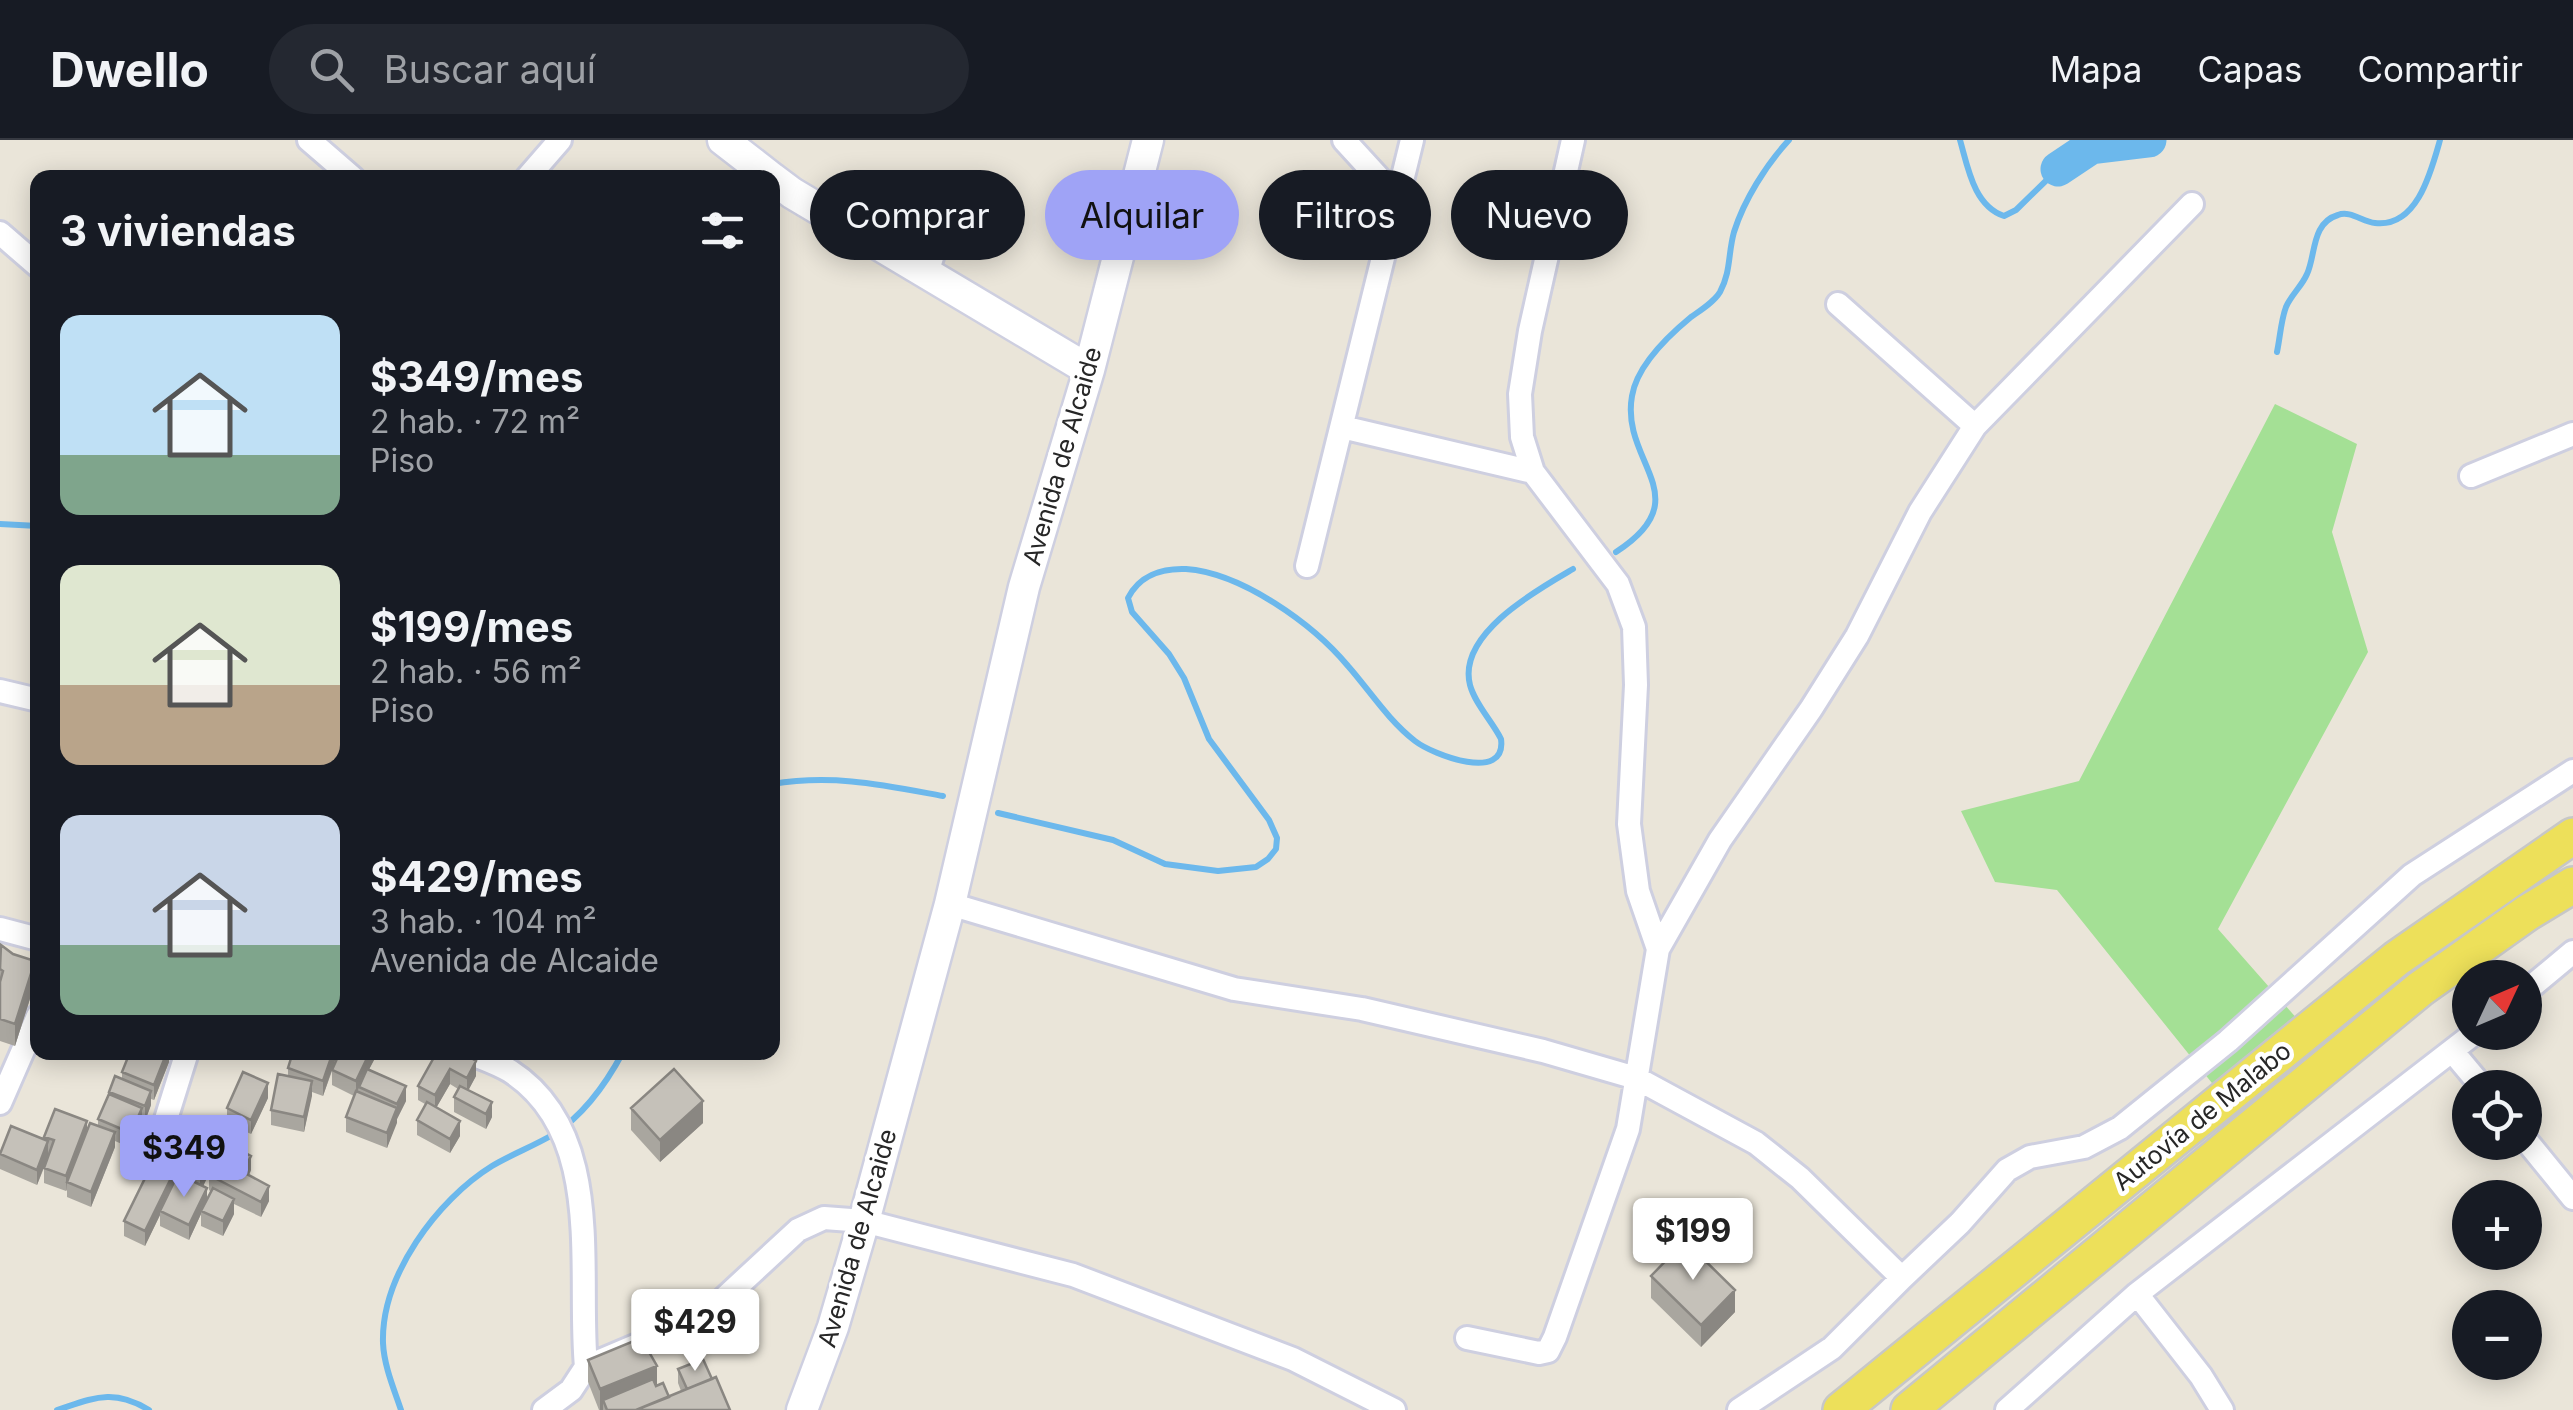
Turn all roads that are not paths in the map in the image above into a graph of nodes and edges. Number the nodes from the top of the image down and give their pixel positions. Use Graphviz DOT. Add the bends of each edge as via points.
graph roads {
  1 [pos="309,140"];
  2 [pos="560,140"];
  3 [pos="722,140"];
  4 [pos="1148,140"];
  5 [pos="1344,140"];
  6 [pos="1412,140"];
  7 [pos="1573,140"];
  8 [pos="343,170"];
  9 [pos="534,170"];
  10 [pos="761,170"];
  11 [pos="1371,170"];
  12 [pos="1405,170"];
  13 [pos="780,184"];
  14 [pos="2192,204"];
  15 [pos="0,233"];
  16 [pos="30,259"];
  17 [pos="931,260"];
  18 [pos="1383,260"];
  19 [pos="927,272"];
  20 [pos="1838,304"];
  21 [pos="1089,370"];
  22 [pos="1975,426"];
  23 [pos="1342,427"];
  24 [pos="2573,434"];
  25 [pos="1532,472"];
  26 [pos="2471,476"];
  27 [pos="1306,566"];
  28 [pos="0,692"];
  29 [pos="30,698"];
  30 [pos="2573,771"];
  31 [pos="2573,836"];
  32 [pos="2573,885"];
  33 [pos="950,904"];
  34 [pos="0,928"];
  35 [pos="30,937"];
  36 [pos="1658,949"];
  37 [pos="2573,952"];
  38 [pos="2542,978"];
  39 [pos="30,1035"];
  40 [pos="2455,1050"];
  41 [pos="2453,1052"];
  42 [pos="184,1060"];
  43 [pos="484,1060"];
  44 [pos="2468,1070"];
  45 [pos="1636,1078"];
  46 [pos="0,1104"];
  47 [pos="2542,1160"];
  48 [pos="152,1164"];
  49 [pos="2573,1198"];
  50 [pos="864,1221"];
  51 [pos="1902,1278"];
  52 [pos="2138,1294"];
  53 [pos="1467,1338"];
  54 [pos="586,1367"];
  55 [pos="544,1410"];
  56 [pos="802,1410"];
  57 [pos="1394,1410"];
  58 [pos="1739,1410"];
  59 [pos="1840,1410"];
  60 [pos="1909,1410"];
  61 [pos="2007,1410"];
  62 [pos="2222,1410"];
  1 -- 8 [label="street"];
  2 -- 9 [label="street"];
  3 -- 10 [label="main road"];
  4 -- 21 [label="main road, Avenida de Alcaide"];
  5 -- 11 [label="street"];
  6 -- 12 [label="street"];
  7 -- 25 [label="street" via="1520,394"];
  13 -- 19 [label="main road"];
  14 -- 22 [label="street"];
  15 -- 16 [label="street"];
  17 -- 19 [label="street"];
  18 -- 23 [label="street"];
  19 -- 21 [label="main road"];
  20 -- 22 [label="street"];
  21 -- 33 [label="main road, Avenida de Alcaide" via="1024,587"];
  22 -- 36 [label="street" via="1920,512 1857,636 1720,840"];
  23 -- 25 [label="street"];
  23 -- 27 [label="street"];
  24 -- 26 [label="street"];
  25 -- 36 [label="street" via="1618,584 1634,627 1629,824 1638,892"];
  28 -- 29 [label="street"];
  30 -- 51 [label="street" via="2412,875 2120,1128 2084,1147 2030,1157 2007,1170"];
  31 -- 59 [label="main road, Autovía de Malabo" via="2396,959"];
  32 -- 60 [label="main road, Autovía de Malabo" via="2420,989"];
  33 -- 45 [label="street" via="1234,989 1362,1009"];
  33 -- 50 [label="main road, Avenida de Alcaide"];
  34 -- 35 [label="street"];
  36 -- 45 [label="street"];
  37 -- 38 [label="street"];
  39 -- 46 [label="street"];
  40 -- 41 [label="street"];
  41 -- 44 [label="street"];
  41 -- 52 [label="street"];
  42 -- 48 [label="street"];
  43 -- 54 [label="street" via="510,1072 549,1108 570,1145 580,1200"];
  45 -- 51 [label="street" via="1756,1143"];
  45 -- 53 [label="street" via="1608,1194 1548,1350 1532,1353"];
  47 -- 49 [label="street"];
  50 -- 54 [label="street" via="824,1218 798,1230 704,1317"];
  50 -- 56 [label="main road, Avenida de Alcaide"];
  50 -- 57 [label="street" via="1074,1275 1293,1359"];
  51 -- 58 [label="street" via="1832,1348"];
  52 -- 61 [label="street"];
  52 -- 62 [label="street"];
  54 -- 55 [label="street" via="571,1390"];
}
